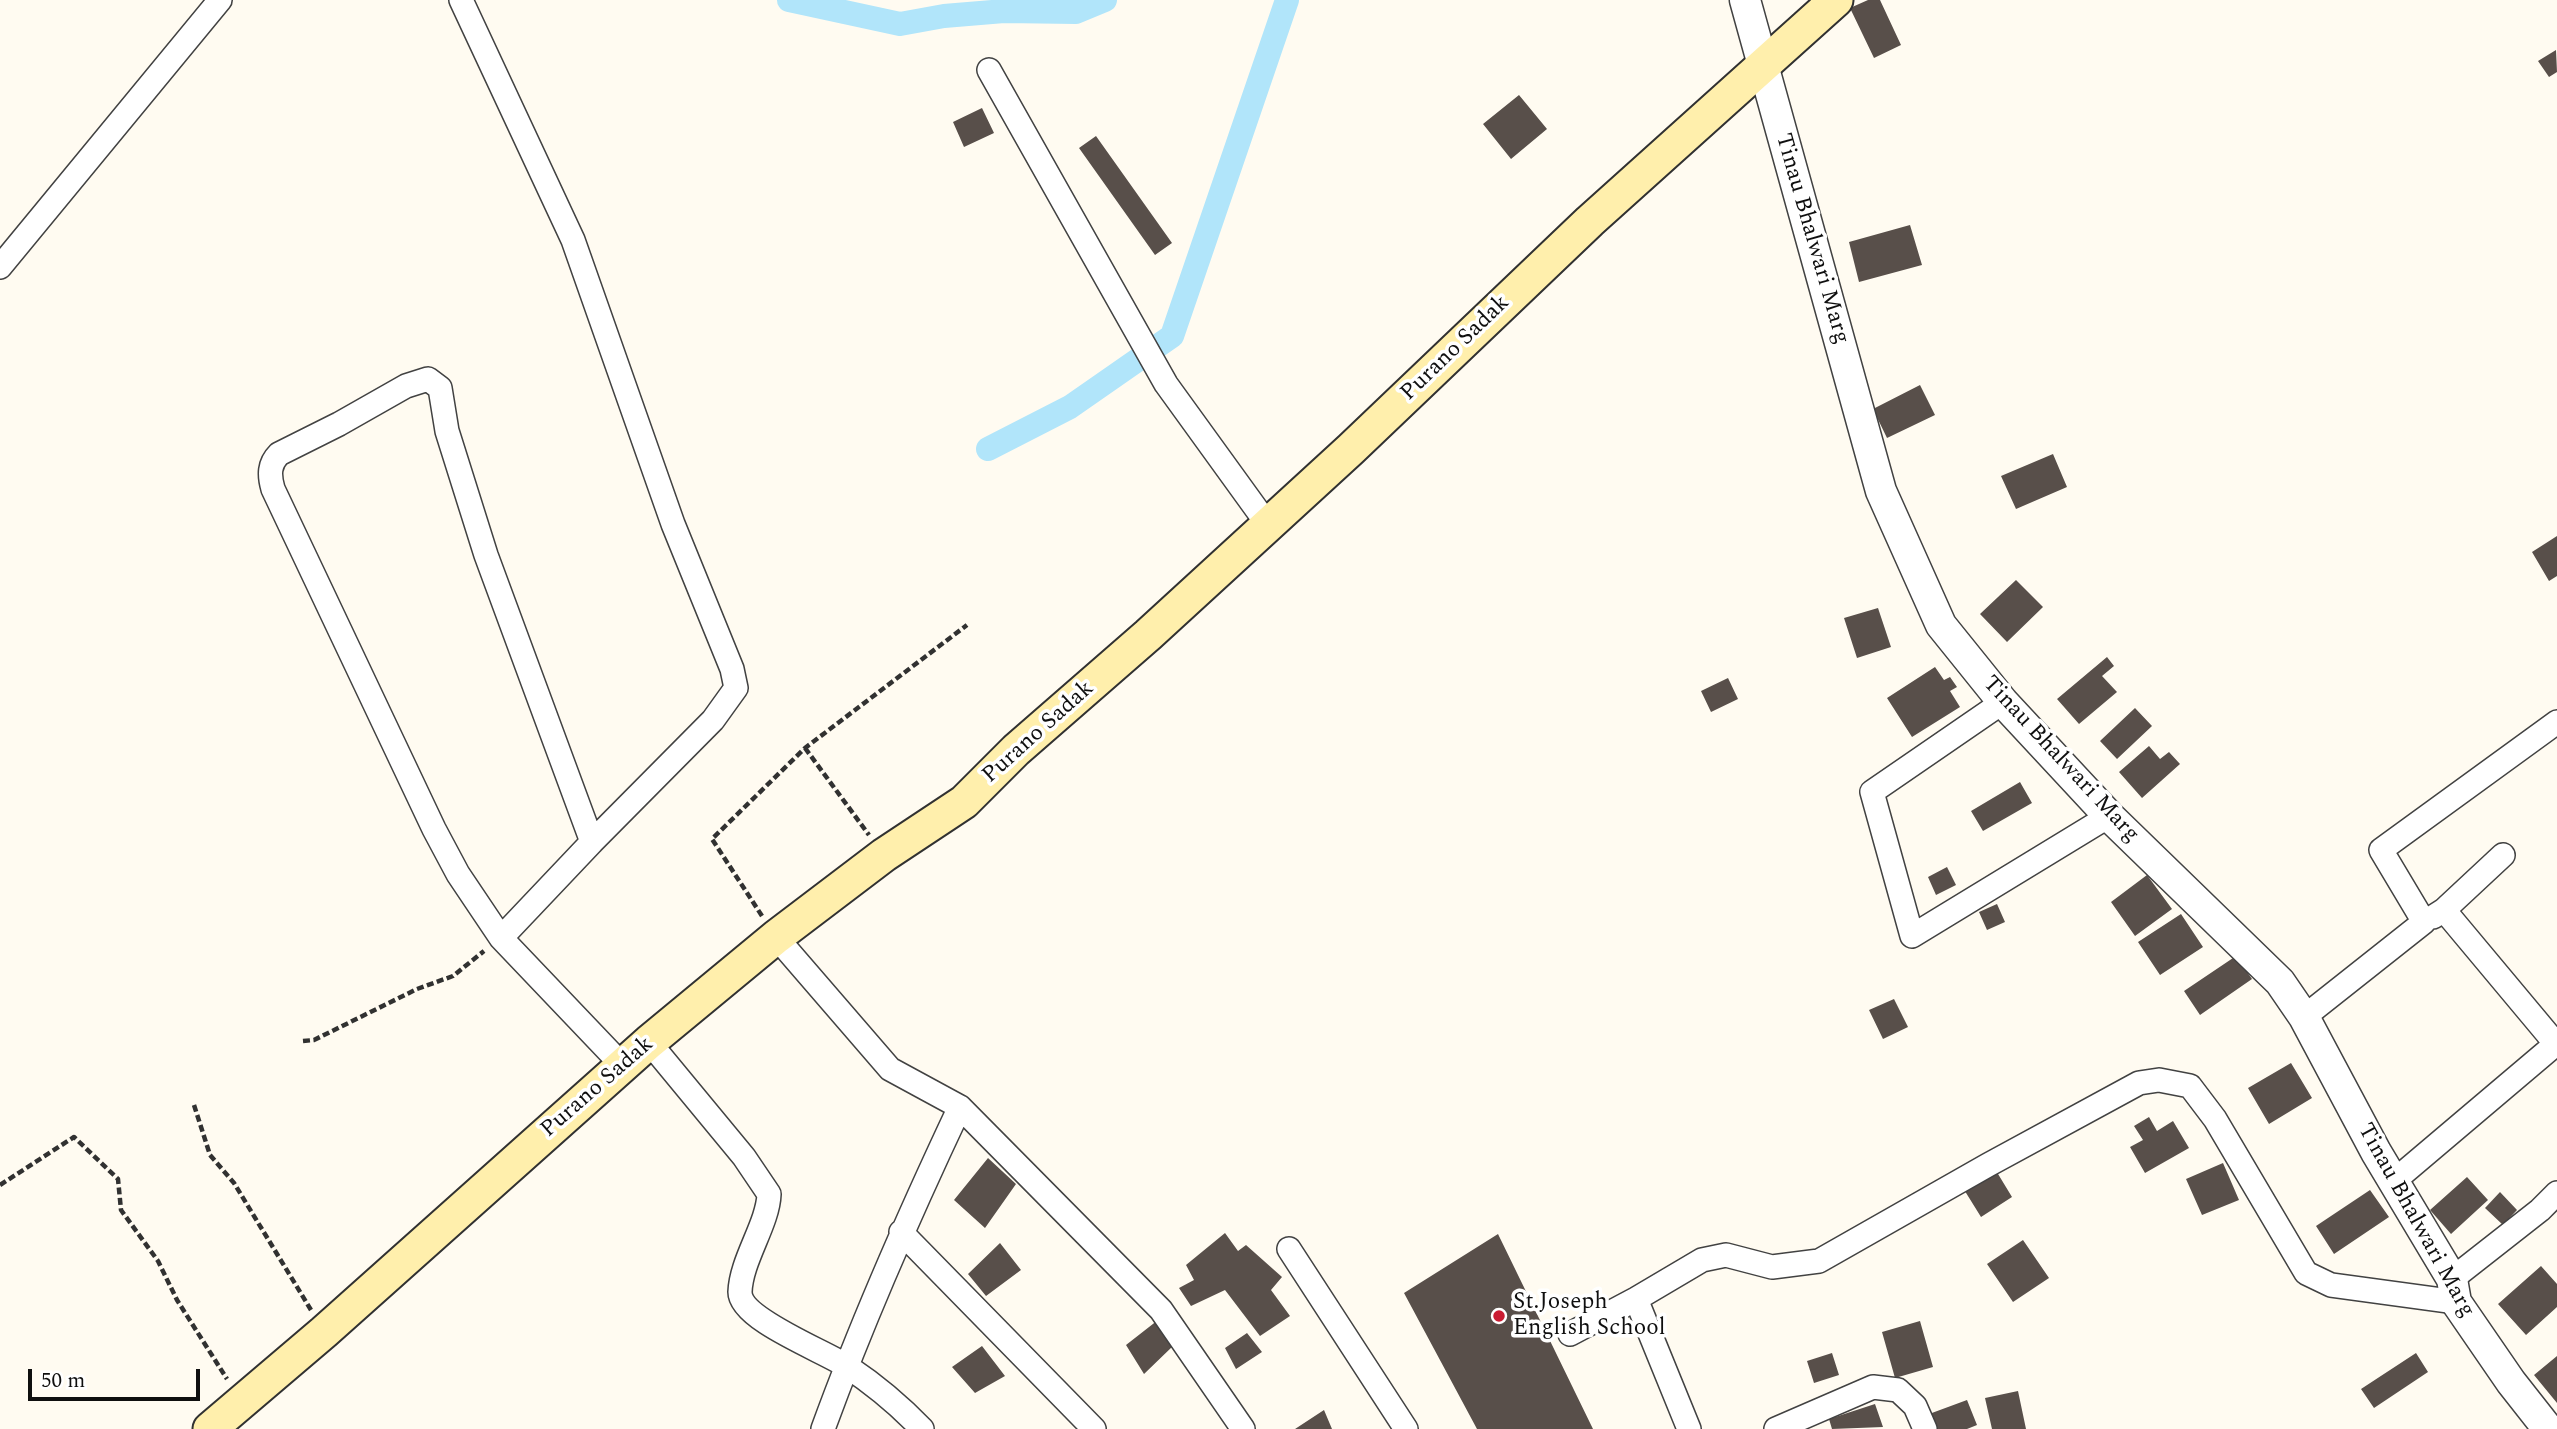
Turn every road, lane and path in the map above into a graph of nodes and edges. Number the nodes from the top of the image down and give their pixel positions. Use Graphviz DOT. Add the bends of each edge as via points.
graph roads {
  1 [pos="220,0"];
  2 [pos="461,0"];
  3 [pos="1745,0"];
  4 [pos="1836,0"];
  5 [pos="1762,65"];
  6 [pos="989,70"];
  7 [pos="0,267"];
  8 [pos="1268,524"];
  9 [pos="968,625"];
  10 [pos="2003,702"];
  11 [pos="2557,722"];
  12 [pos="805,748"];
  13 [pos="2109,816"];
  14 [pos="592,842"];
  15 [pos="884,855"];
  16 [pos="2503,855"];
  17 [pos="2444,909"];
  18 [pos="2424,922"];
  19 [pos="776,937"];
  20 [pos="501,938"];
  21 [pos="2304,1017"];
  22 [pos="303,1041"];
  23 [pos="649,1042"];
  24 [pos="2556,1043"];
  25 [pos="622,1066"];
  26 [pos="194,1105"];
  27 [pos="960,1107"];
  28 [pos="2394,1181"];
  29 [pos="0,1185"];
  30 [pos="2557,1193"];
  31 [pos="901,1232"];
  32 [pos="1289,1249"];
  33 [pos="2454,1291"];
  34 [pos="1636,1299"];
  35 [pos="324,1332"];
  36 [pos="1570,1334"];
  37 [pos="846,1365"];
  38 [pos="242,1402"];
  39 [pos="210,1429"];
  40 [pos="823,1429"];
  41 [pos="922,1429"];
  42 [pos="1094,1429"];
  43 [pos="1243,1429"];
  44 [pos="1406,1429"];
  45 [pos="1689,1429"];
  46 [pos="1776,1429"];
  47 [pos="1924,1429"];
  48 [pos="2548,1429"];
  1 -- 7 [label="street"];
  2 -- 14 [label="street" via="573,240 736,688 713,720"];
  3 -- 5 [label="street, Tinau Bhalwari Marg"];
  4 -- 5 [label="main road, Purano Sadak"];
  5 -- 8 [label="main road, Purano Sadak"];
  5 -- 10 [label="street, Tinau Bhalwari Marg" via="1881,491 1941,625"];
  6 -- 8 [label="street" via="1166,384"];
  8 -- 15 [label="main road, Purano Sadak" via="964,802"];
  9 -- 12 [label="path"];
  10 -- 13 [label="street, Tinau Bhalwari Marg"];
  10 -- 13 [label="street" via="1872,792 1912,936"];
  11 -- 18 [label="street" via="2381,850"];
  12 -- 15 [label="path"];
  12 -- 19 [label="path" via="712,839"];
  13 -- 21 [label="street, Tinau Bhalwari Marg" via="2280,982"];
  14 -- 20 [label="street"];
  14 -- 20 [label="street" via="486,555 447,431 440,388 428,379 406,386 279,454 269,476 273,489 434,829"];
  15 -- 19 [label="main road, Purano Sadak"];
  16 -- 17 [label="street"];
  17 -- 18 [label="street"];
  17 -- 24 [label="street"];
  18 -- 21 [label="street"];
  19 -- 23 [label="main road, Purano Sadak"];
  19 -- 27 [label="street" via="890,1069"];
  20 -- 22 [label="path" via="453,976"];
  20 -- 25 [label="street"];
  21 -- 28 [label="street, Tinau Bhalwari Marg"];
  23 -- 25 [label="main road, Purano Sadak"];
  23 -- 37 [label="street" via="769,1194 740,1292 743,1301 775,1327"];
  24 -- 28 [label="street"];
  25 -- 35 [label="main road, Purano Sadak"];
  26 -- 35 [label="path" via="210,1155 234,1183"];
  27 -- 31 [label="street"];
  27 -- 43 [label="street" via="1161,1310"];
  28 -- 33 [label="street, Tinau Bhalwari Marg"];
  29 -- 38 [label="path" via="74,1137 118,1179 121,1210 158,1261 177,1300"];
  30 -- 33 [label="street"];
  31 -- 37 [label="street"];
  31 -- 42 [label="street"];
  32 -- 44 [label="street"];
  33 -- 34 [label="street" via="2332,1284 2306,1273 2215,1119 2190,1086 2159,1080 2139,1083 1819,1262 1772,1267 1726,1255 1702,1260"];
  33 -- 48 [label="street, Tinau Bhalwari Marg" via="2511,1382"];
  34 -- 36 [label="street"];
  34 -- 45 [label="street"];
  35 -- 38 [label="main road, Purano Sadak"];
  37 -- 40 [label="street"];
  37 -- 41 [label="street"];
  38 -- 39 [label="main road, Purano Sadak"];
  46 -- 47 [label="street" via="1873,1387 1898,1390 1915,1406"];
}
